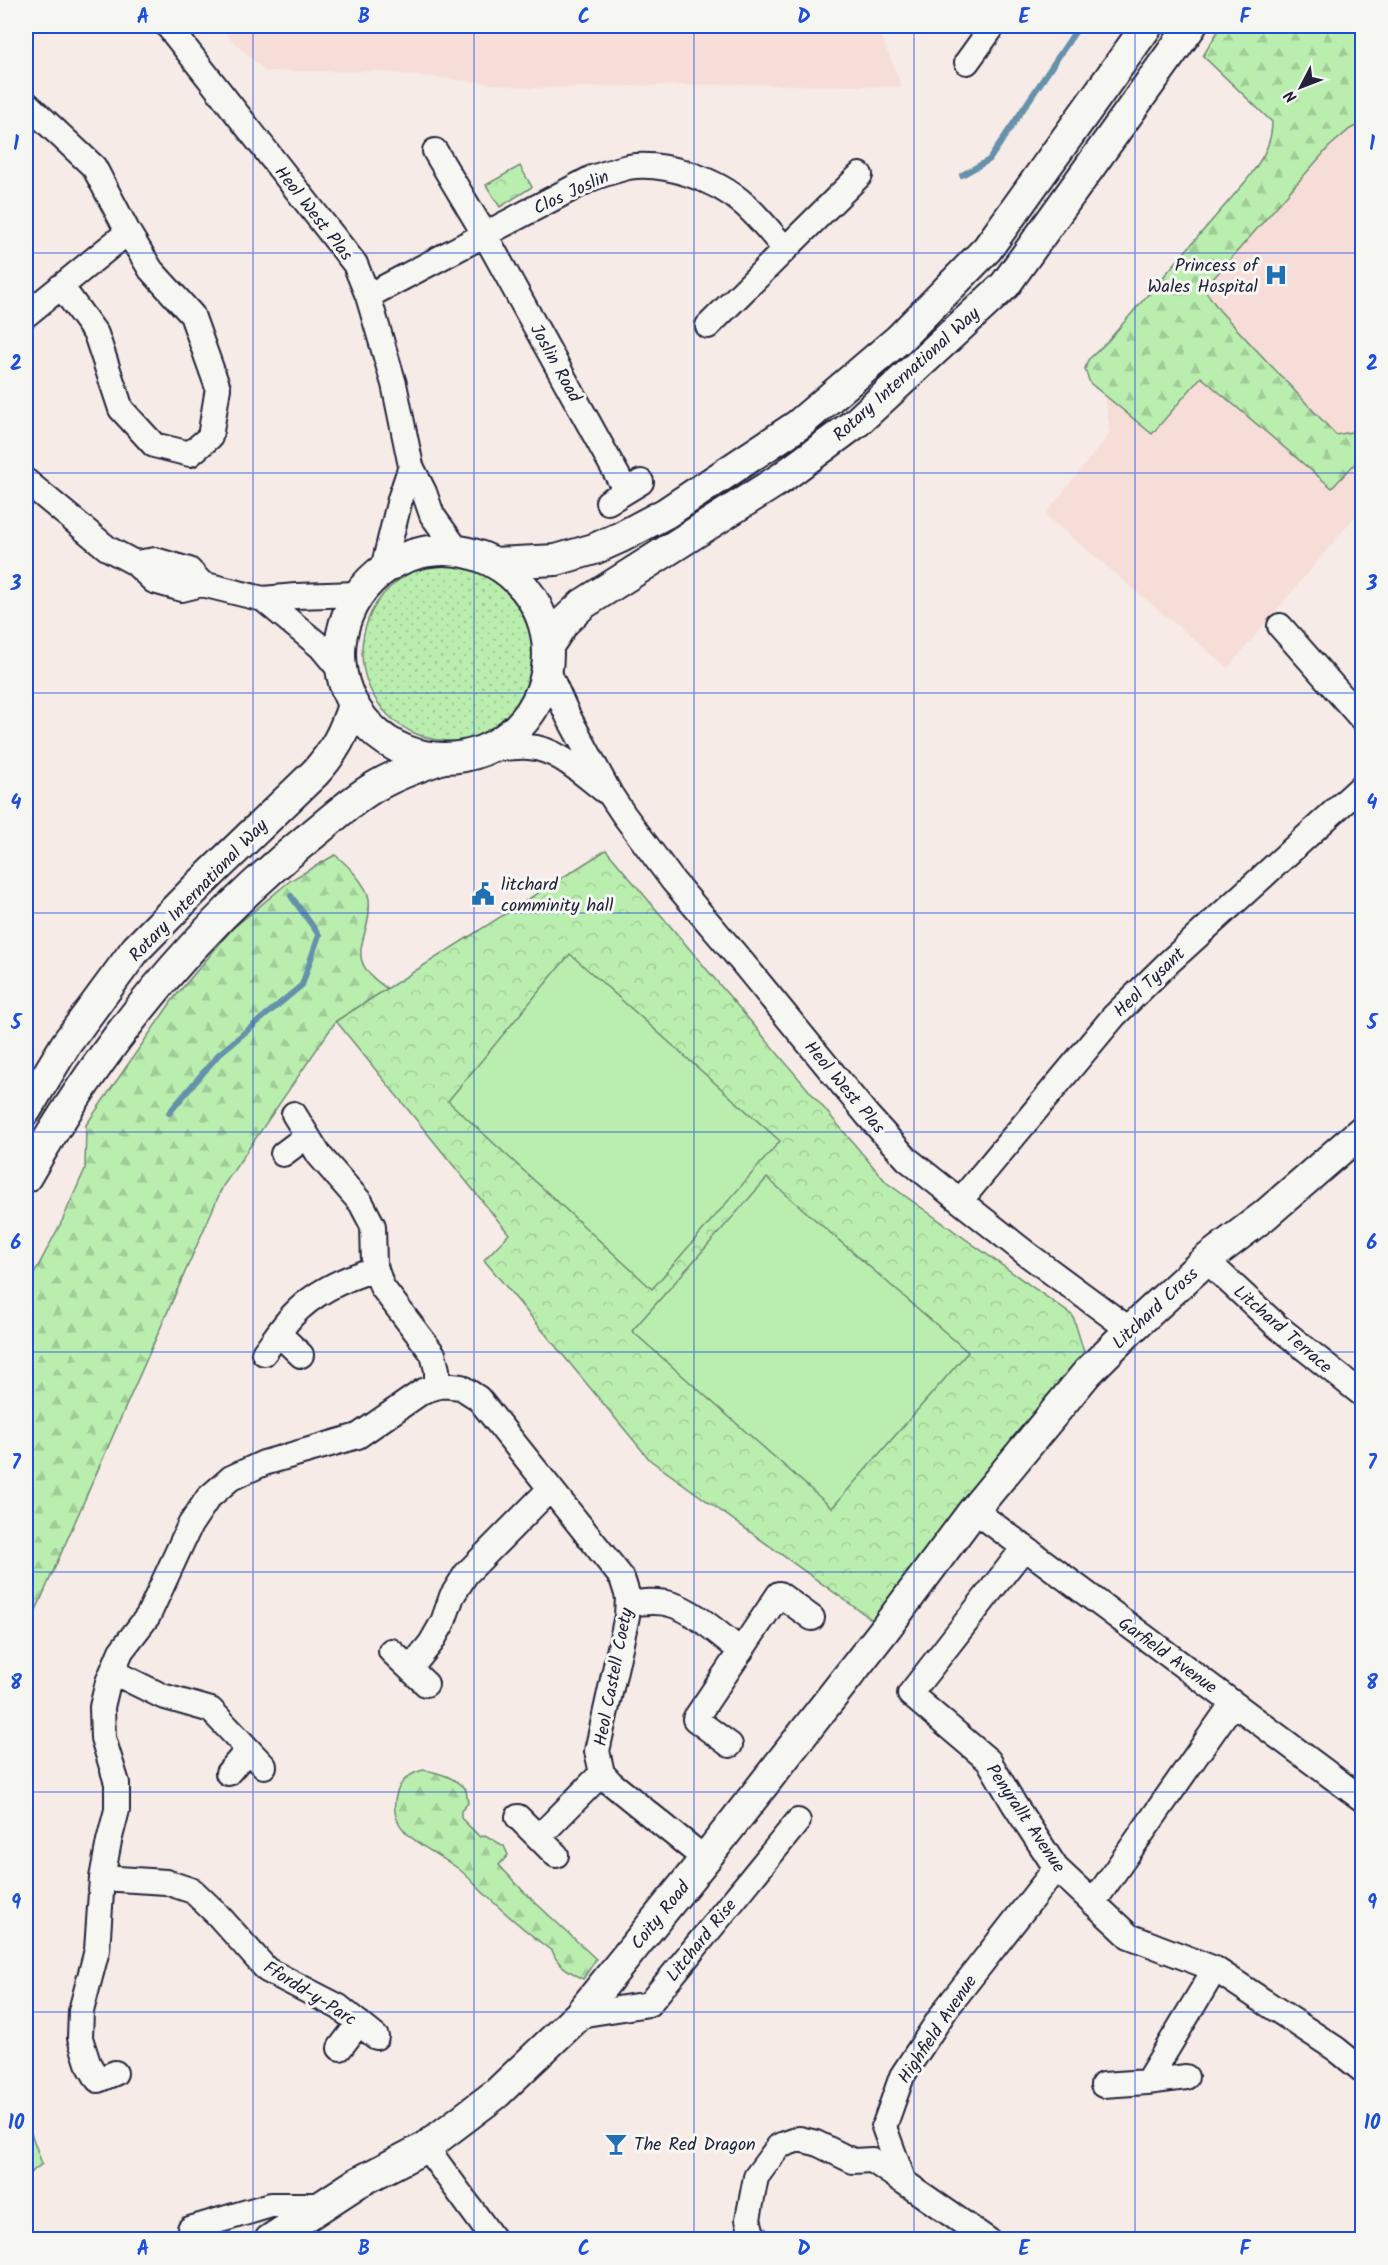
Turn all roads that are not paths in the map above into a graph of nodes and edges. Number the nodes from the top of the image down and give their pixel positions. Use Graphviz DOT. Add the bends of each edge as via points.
graph roads {
  1 [pos="168,26"];
  2 [pos="993,26"];
  3 [pos="1147,26"];
  4 [pos="1191,26"];
  5 [pos="967,62"];
  6 [pos="26,103"];
  7 [pos="435,151"];
  8 [pos="860,175"];
  9 [pos="128,232"];
  10 [pos="485,235"];
  11 [pos="785,249"];
  12 [pos="60,286"];
  13 [pos="368,296"];
  14 [pos="26,315"];
  15 [pos="708,326"];
  16 [pos="411,465"];
  17 [pos="26,481"];
  18 [pos="625,492"];
  19 [pos="458,551"];
  20 [pos="494,563"];
  21 [pos="383,569"];
  22 [pos="358,594"];
  23 [pos="263,599"];
  24 [pos="1280,626"];
  25 [pos="547,658"];
  26 [pos="341,671"];
  27 [pos="353,705"];
  28 [pos="1362,718"];
  29 [pos="485,750"];
  30 [pos="443,758"];
  31 [pos="1362,786"];
  32 [pos="610,794"];
  33 [pos="26,1110"];
  34 [pos="294,1114"];
  35 [pos="1362,1131"];
  36 [pos="307,1136"];
  37 [pos="283,1154"];
  38 [pos="26,1177"];
  39 [pos="960,1201"];
  40 [pos="1206,1260"];
  41 [pos="376,1269"];
  42 [pos="1130,1330"];
  43 [pos="279,1334"];
  44 [pos="264,1353"];
  45 [pos="301,1355"];
  46 [pos="437,1386"];
  47 [pos="1362,1394"];
  48 [pos="550,1489"];
  49 [pos="974,1510"];
  50 [pos="1024,1548"];
  51 [pos="628,1604"];
  52 [pos="812,1618"];
  53 [pos="391,1651"];
  54 [pos="741,1651"];
  55 [pos="113,1672"];
  56 [pos="1233,1703"];
  57 [pos="730,1745"];
  58 [pos="228,1773"];
  59 [pos="602,1773"];
  60 [pos="1362,1799"];
  61 [pos="519,1816"];
  62 [pos="798,1821"];
  63 [pos="539,1838"];
  64 [pos="556,1855"];
  65 [pos="705,1858"];
  66 [pos="1056,1868"];
  67 [pos="102,1878"];
  68 [pos="1093,1903"];
  69 [pos="1215,1969"];
  70 [pos="579,2015"];
  71 [pos="340,2048"];
  72 [pos="1362,2070"];
  73 [pos="1186,2078"];
  74 [pos="1147,2082"];
  75 [pos="101,2083"];
  76 [pos="1103,2085"];
  77 [pos="426,2146"];
  78 [pos="904,2182"];
  79 [pos="324,2205"];
  80 [pos="190,2229"];
  81 [pos="270,2240"];
  82 [pos="494,2240"];
  83 [pos="758,2240"];
  84 [pos="988,2240"];
  1 -- 13 [label="street, Heol West Plas" via="355,264"];
  2 -- 5 [label="street"];
  3 -- 20 [label="main road, Rotary International Way" via="987,249 899,339 798,425 666,513 621,537 556,560"];
  4 -- 25 [label="main road, Rotary International Way" via="1005,285 857,422 780,479 583,604 564,622"];
  6 -- 9 [label="street" via="94,167"];
  7 -- 10 [label="street, Joslin Road"];
  8 -- 11 [label="street"];
  9 -- 12 [label="street"];
  9 -- 12 [label="street" via="151,270 192,315 218,388 210,437 190,454 154,445 121,409 96,334"];
  10 -- 11 [label="street, Clos Joslin" via="592,178 629,167 664,168 692,174 719,187 744,204"];
  10 -- 13 [label="street"];
  10 -- 18 [label="street, Joslin Road"];
  11 -- 15 [label="street"];
  12 -- 14 [label="street"];
  13 -- 16 [label="street, Heol West Plas" via="394,384"];
  16 -- 19 [label="street, Heol West Plas" via="432,515"];
  16 -- 21 [label="street, Heol West Plas"];
  17 -- 23 [label="street" via="107,548 135,563 155,560 189,570 202,584"];
  19 -- 20 [label="main road"];
  19 -- 21 [label="main road" via="431,550"];
  20 -- 25 [label="main road" via="532,597 543,621"];
  21 -- 22 [label="main road"];
  22 -- 23 [label="street"];
  22 -- 26 [label="main road" via="342,631"];
  23 -- 26 [label="street" via="321,647"];
  24 -- 28 [label="street"];
  25 -- 29 [label="main road" via="536,703 515,731"];
  25 -- 32 [label="street, Heol West Plas" via="568,716"];
  26 -- 27 [label="main road"];
  27 -- 30 [label="main road" via="382,738 422,756"];
  27 -- 33 [label="main road, Rotary International Way" via="336,746 315,773 136,949 66,1044"];
  29 -- 30 [label="main road"];
  29 -- 32 [label="street, Heol West Plas" via="543,750"];
  30 -- 38 [label="main road, Rotary International Way" via="374,787 273,867 216,920 109,1046 59,1119"];
  31 -- 39 [label="street, Heol Tysant" via="1114,1017"];
  32 -- 39 [label="street, Heol West Plas" via="673,881 861,1108 907,1159"];
  34 -- 36 [label="street"];
  35 -- 40 [label="main road, Litchard Cross" via="1264,1216"];
  36 -- 37 [label="street"];
  36 -- 41 [label="street" via="361,1203 373,1226"];
  39 -- 42 [label="street, Heol West Plas"];
  40 -- 42 [label="main road, Litchard Cross"];
  40 -- 47 [label="street, Litchard Terrace" via="1278,1327"];
  41 -- 43 [label="street" via="352,1276 315,1296"];
  41 -- 46 [label="street" via="382,1287 433,1354"];
  42 -- 49 [label="main road, Litchard Cross" via="1069,1394"];
  43 -- 44 [label="street"];
  43 -- 45 [label="street"];
  46 -- 48 [label="street, Heol Castell Coety" via="461,1387 478,1398"];
  46 -- 55 [label="street" via="423,1391 357,1436 264,1462 231,1478 208,1498 190,1525 148,1616 121,1651"];
  48 -- 51 [label="street, Heol Castell Coety" via="622,1578"];
  48 -- 53 [label="street" via="466,1574 452,1596 418,1676"];
  49 -- 50 [label="street, Garfield Avenue"];
  49 -- 65 [label="main road, Coity Road"];
  50 -- 56 [label="street, Garfield Avenue"];
  50 -- 66 [label="street, Penyrallt Avenue" via="910,1694 989,1761"];
  51 -- 54 [label="street" via="671,1604"];
  51 -- 59 [label="street, Heol Castell Coety" via="597,1751"];
  52 -- 54 [label="street" via="779,1594"];
  54 -- 57 [label="street" via="695,1719"];
  55 -- 58 [label="street" via="162,1695 211,1710 256,1758"];
  55 -- 67 [label="street" via="102,1707 103,1738 117,1783 117,1810"];
  56 -- 60 [label="street, Garfield Avenue"];
  56 -- 68 [label="street"];
  59 -- 63 [label="street"];
  59 -- 65 [label="street, Heol Castell Coety"];
  61 -- 63 [label="street"];
  62 -- 70 [label="street, Litchard Rise" via="649,2004"];
  63 -- 64 [label="street"];
  65 -- 70 [label="main road, Coity Road"];
  66 -- 68 [label="street, Penyrallt Avenue"];
  66 -- 78 [label="street, Highfield Avenue" via="946,2009 902,2076 884,2127"];
  67 -- 71 [label="street, Ffordd-y-Parc" via="166,1882 193,1891 267,1970 339,2007 368,2030"];
  67 -- 75 [label="street" via="97,1950 81,2011 80,2038 88,2063"];
  68 -- 69 [label="street, Penyrallt Avenue" via="1130,1936"];
  69 -- 72 [label="street, Penyrallt Avenue"];
  69 -- 74 [label="street"];
  70 -- 77 [label="main road, Coity Road" via="496,2094"];
  73 -- 74 [label="street"];
  74 -- 76 [label="street"];
  77 -- 79 [label="main road, Coity Road"];
  77 -- 82 [label="street"];
  78 -- 83 [label="street" via="872,2160 853,2161 816,2143 799,2139 779,2145 756,2177 748,2219"];
  78 -- 84 [label="street"];
  79 -- 80 [label="street" via="271,2205"];
  79 -- 81 [label="main road, Coity Road"];
}
